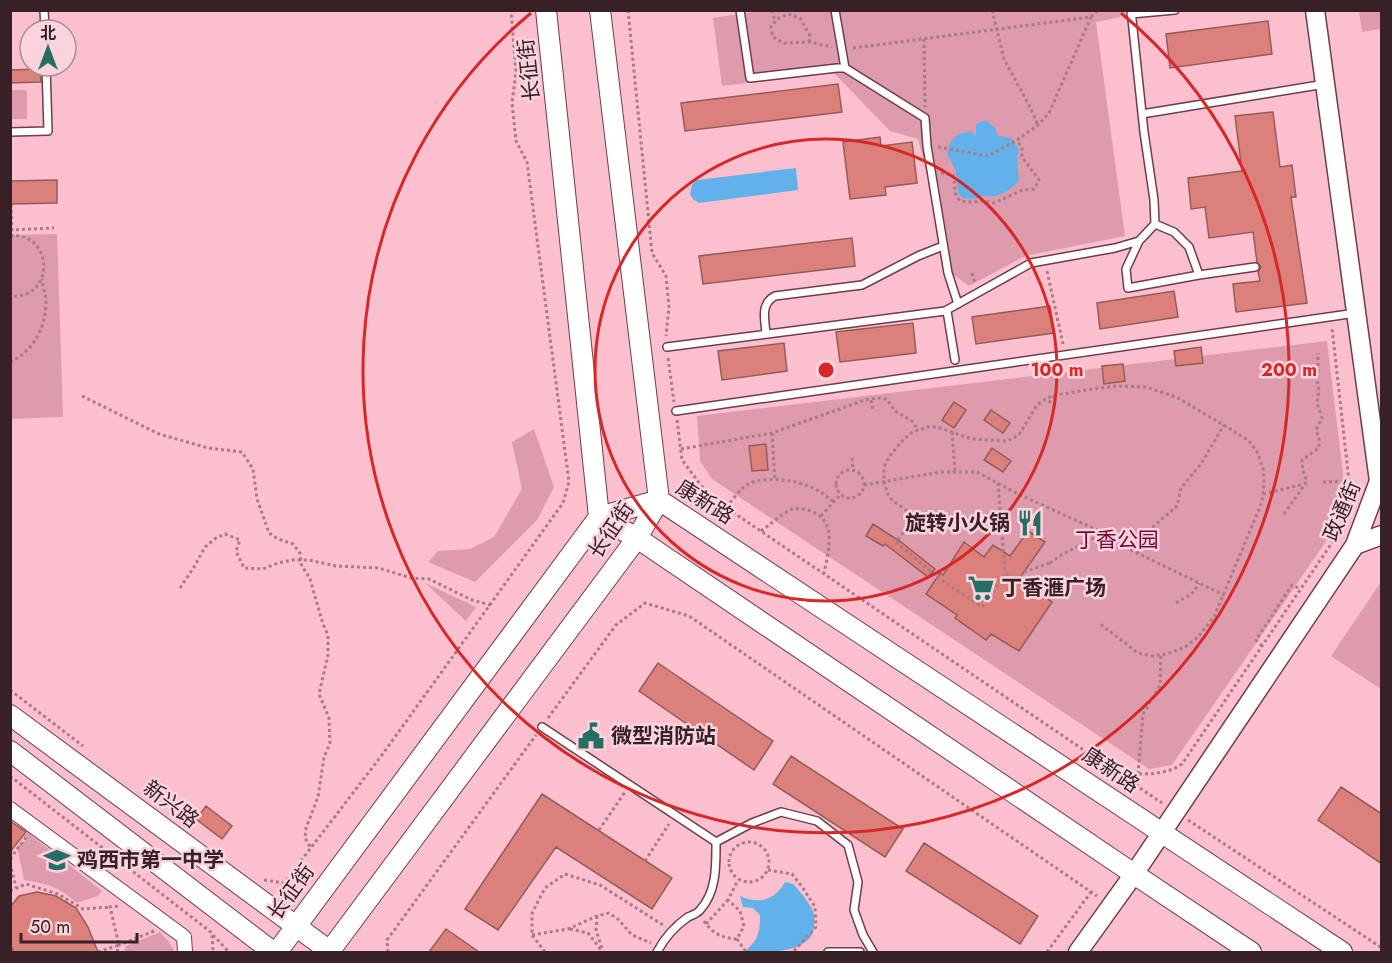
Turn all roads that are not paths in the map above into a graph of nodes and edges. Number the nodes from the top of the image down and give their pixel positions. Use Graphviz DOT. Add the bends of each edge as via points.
graph roads {
  1 [pos="546,10"];
  2 [pos="600,10"];
  3 [pos="740,10"];
  4 [pos="835,10"];
  5 [pos="1175,10"];
  6 [pos="1315,10"];
  7 [pos="1131,12"];
  8 [pos="845,68"];
  9 [pos="46,78"];
  10 [pos="1324,84"];
  11 [pos="1142,114"];
  12 [pos="10,132"];
  13 [pos="1155,224"];
  14 [pos="1139,241"];
  15 [pos="943,246"];
  16 [pos="1255,267"];
  17 [pos="1199,275"];
  18 [pos="958,304"];
  19 [pos="947,311"];
  20 [pos="1356,314"];
  21 [pos="766,334"];
  22 [pos="667,347"];
  23 [pos="955,360"];
  24 [pos="676,411"];
  25 [pos="1380,482"];
  26 [pos="659,500"];
  27 [pos="599,517"];
  28 [pos="1382,535"];
  29 [pos="637,538"];
  30 [pos="1355,545"];
  31 [pos="10,715"];
  32 [pos="542,727"];
  33 [pos="10,751"];
  34 [pos="10,809"];
  35 [pos="1162,833"];
  36 [pos="716,842"];
  37 [pos="1134,874"];
  38 [pos="295,927"];
  39 [pos="659,950"];
  40 [pos="185,952"];
  41 [pos="275,952"];
  42 [pos="330,952"];
  43 [pos="828,952"];
  44 [pos="860,952"];
  45 [pos="873,952"];
  46 [pos="1078,952"];
  47 [pos="1251,952"];
  48 [pos="1341,952"];
  1 -- 27 [label="main road, 长征街"];
  2 -- 26 [label="main road, 长征街"];
  3 -- 8 [label="lane" via="750,78"];
  4 -- 8 [label="lane"];
  5 -- 7 [label="lane"];
  6 -- 10 [label="street, 政通街"];
  7 -- 11 [label="lane"];
  8 -- 15 [label="lane" via="925,118"];
  9 -- 12 [label="lane" via="48,131"];
  10 -- 11 [label="lane"];
  10 -- 20 [label="street, 政通街"];
  11 -- 13 [label="lane"];
  13 -- 14 [label="lane"];
  13 -- 17 [label="lane" via="1174,232 1189,247"];
  14 -- 17 [label="lane" via="1126,269 1128,288"];
  14 -- 18 [label="lane" via="1031,263"];
  15 -- 18 [label="lane"];
  15 -- 21 [label="lane" via="862,285 775,296 764,308"];
  16 -- 17 [label="lane"];
  18 -- 19 [label="lane"];
  19 -- 21 [label="lane"];
  19 -- 23 [label="lane"];
  20 -- 24 [label="lane"];
  20 -- 25 [label="street, 政通街"];
  21 -- 22 [label="lane"];
  25 -- 30 [label="street, 政通街"];
  26 -- 27 [label="main road, 康新路"];
  26 -- 29 [label="main road, 长征街"];
  26 -- 35 [label="main road, 康新路"];
  27 -- 29 [label="main road"];
  27 -- 38 [label="main road, 长征街"];
  28 -- 30 [label="street"];
  29 -- 37 [label="main road"];
  29 -- 42 [label="main road, 长征街"];
  30 -- 35 [label="street, 政通街"];
  31 -- 38 [label="main road, 新兴路"];
  32 -- 36 [label="lane"];
  33 -- 41 [label="main road"];
  34 -- 40 [label="street" via="184,937"];
  35 -- 37 [label="street, 政通街"];
  35 -- 48 [label="main road, 康新路"];
  36 -- 39 [label="lane" via="717,869 711,895 700,912 686,918 664,939"];
  36 -- 45 [label="lane" via="782,812 817,821 848,845 858,882 854,910"];
  37 -- 46 [label="street"];
  37 -- 47 [label="main road"];
  38 -- 41 [label="main road, 长征街"];
  38 -- 42 [label="main road, 新兴路"];
  43 -- 44 [label="lane"];
}
